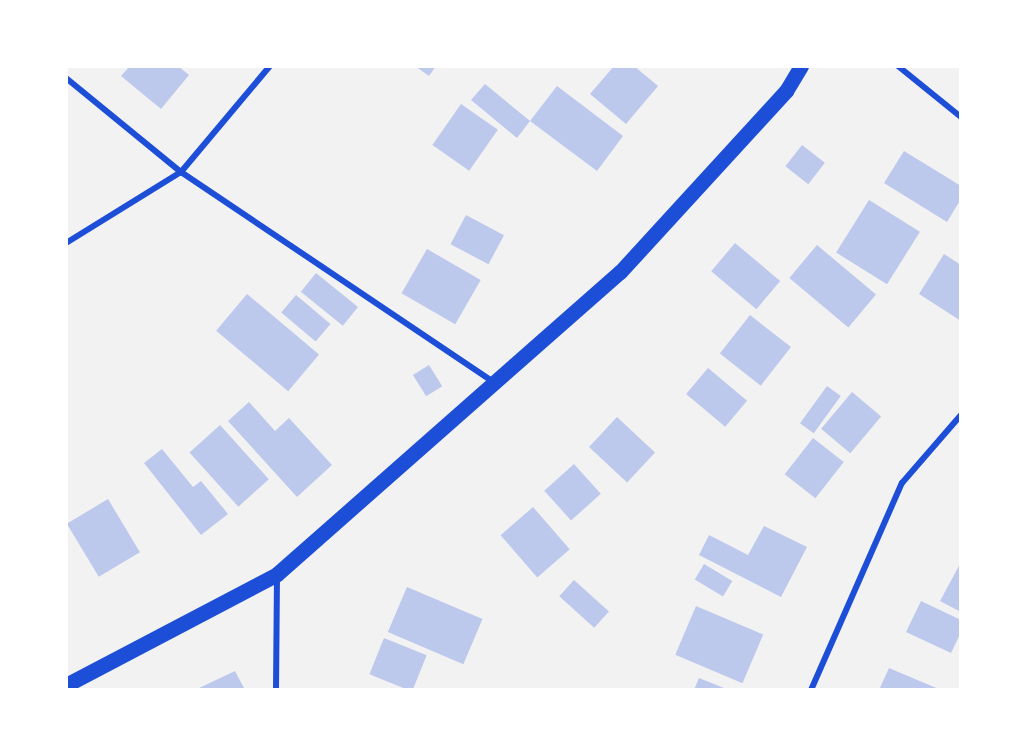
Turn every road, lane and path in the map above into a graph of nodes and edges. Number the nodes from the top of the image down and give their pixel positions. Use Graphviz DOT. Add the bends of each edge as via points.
graph roads {
  1 [pos="270,66"];
  2 [pos="801,66"];
  3 [pos="898,66"];
  4 [pos="66,78"];
  5 [pos="961,117"];
  6 [pos="181,172"];
  7 [pos="66,243"];
  8 [pos="495,383"];
  9 [pos="961,415"];
  10 [pos="277,574"];
  11 [pos="66,685"];
  12 [pos="276,690"];
  13 [pos="811,690"];
  1 -- 6 [label="street"];
  2 -- 8 [label="main road" via="786,91 620,272"];
  3 -- 5 [label="street"];
  4 -- 6 [label="street"];
  6 -- 7 [label="street"];
  6 -- 8 [label="street"];
  8 -- 10 [label="main road"];
  9 -- 13 [label="street" via="902,483"];
  10 -- 11 [label="main road"];
  10 -- 12 [label="street"];
}
